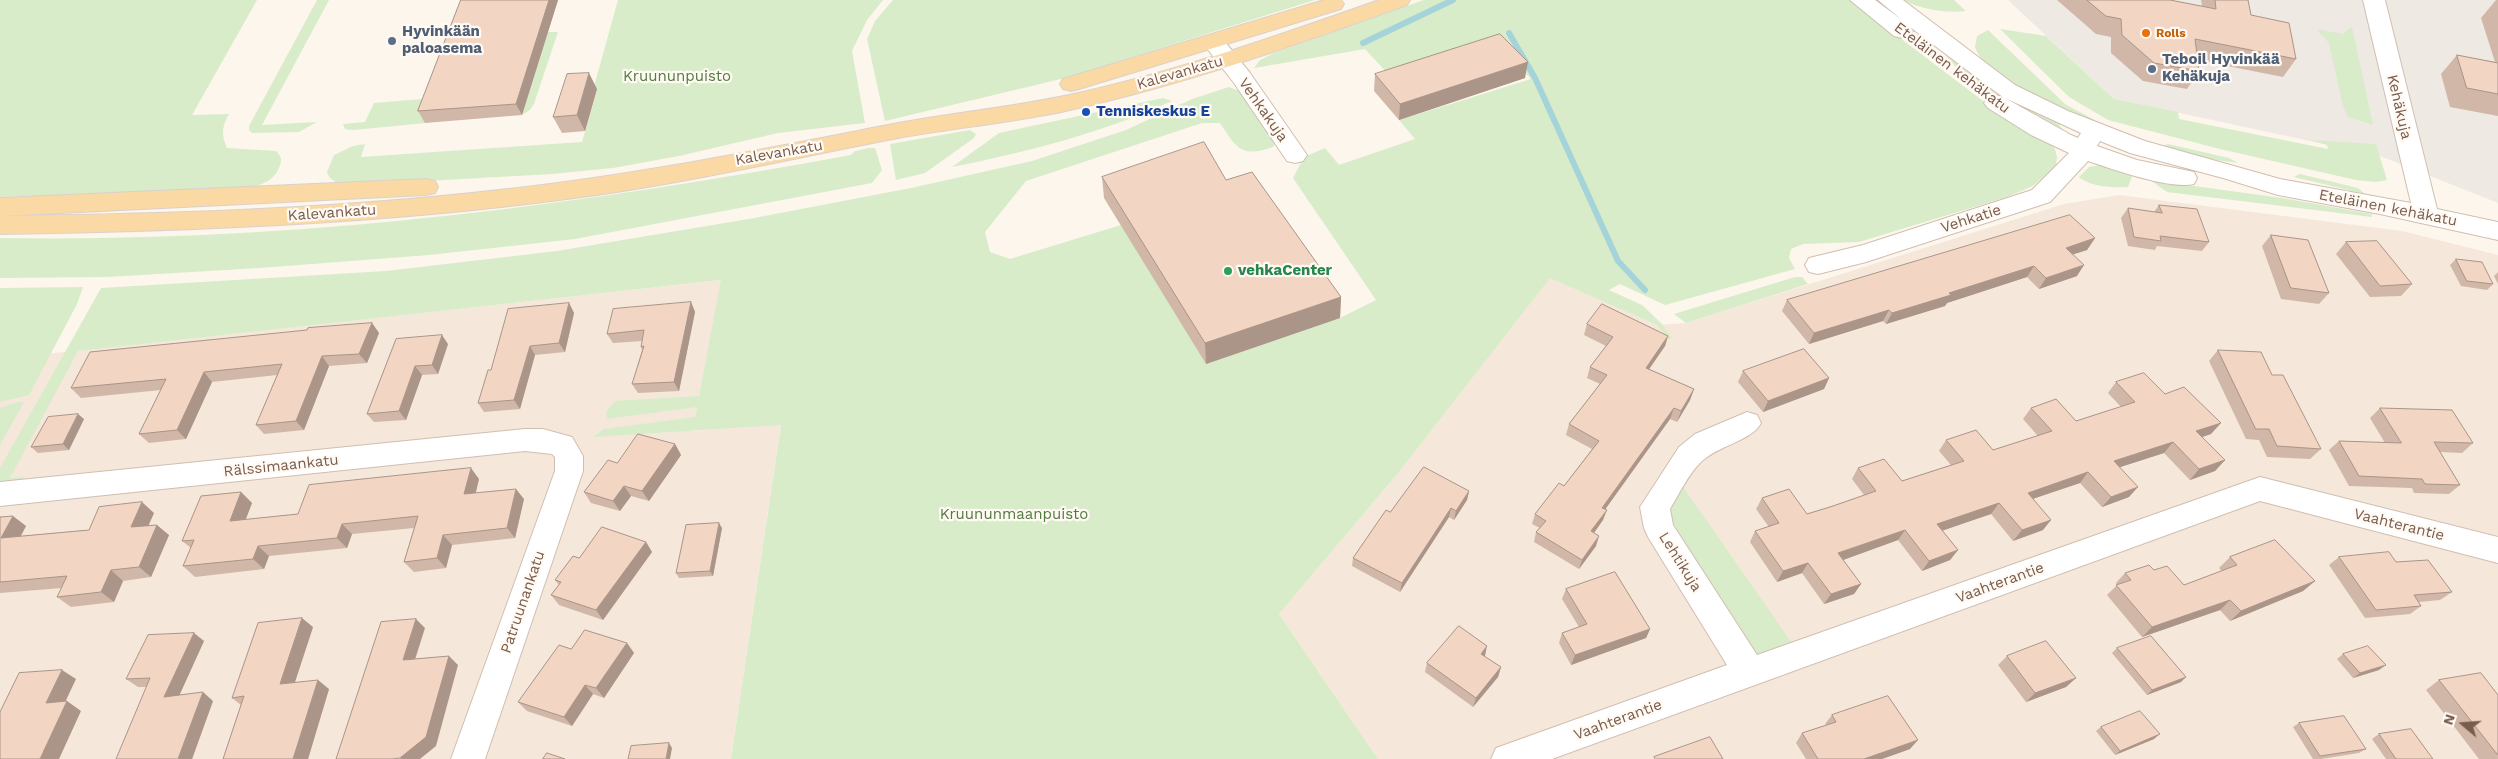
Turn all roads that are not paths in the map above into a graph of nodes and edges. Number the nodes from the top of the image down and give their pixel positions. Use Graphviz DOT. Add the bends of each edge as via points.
graph roads {
  1 [pos="1344,0"];
  2 [pos="1399,0"];
  3 [pos="1861,0"];
  4 [pos="1889,0"];
  5 [pos="2374,0"];
  6 [pos="1213,42"];
  7 [pos="1227,60"];
  8 [pos="954,119"];
  9 [pos="2089,140"];
  10 [pos="1295,155"];
  11 [pos="662,176"];
  12 [pos="0,207"];
  13 [pos="2426,214"];
  14 [pos="0,225"];
  15 [pos="2498,231"];
  16 [pos="1818,265"];
  17 [pos="1747,423"];
  18 [pos="562,445"];
  19 [pos="0,494"];
  20 [pos="2498,550"];
  21 [pos="1750,673"];
  22 [pos="468,759"];
  23 [pos="1508,759"];
  1 -- 6 [label="main road, Kalevankatu"];
  2 -- 7 [label="main road, Kalevankatu"];
  3 -- 9 [label="street, Eteläinen kehäkatu" via="2004,108 2039,129"];
  4 -- 9 [label="street, Eteläinen kehäkatu" via="2007,90"];
  5 -- 13 [label="street, Kehäkuja"];
  6 -- 7 [label="street, Vehkakuja"];
  6 -- 8 [label="main road, Kalevankatu"];
  7 -- 8 [label="main road, Kalevankatu" via="1070,103"];
  7 -- 10 [label="street, Vehkakuja"];
  8 -- 11 [label="main road, Kalevankatu"];
  9 -- 13 [label="street, Eteläinen kehäkatu" via="2117,162 2177,177 2232,186 2278,187"];
  9 -- 16 [label="street, Vehkatie" via="2066,173 2041,196 1866,253"];
  11 -- 12 [label="main road, Kalevankatu"];
  11 -- 14 [label="main road, Kalevankatu" via="478,201 331,213 125,223"];
  13 -- 15 [label="street, Eteläinen kehäkatu"];
  17 -- 21 [label="street, Lehtikuja" via="1705,442 1689,455 1655,507 1659,528"];
  18 -- 19 [label="street, Rälssimaankatu" via="543,440 498,441"];
  18 -- 22 [label="street, Patruunankatu" via="569,456 569,471"];
  20 -- 21 [label="street, Vaahterantie" via="2260,489"];
  21 -- 23 [label="street, Vaahterantie"];
}
